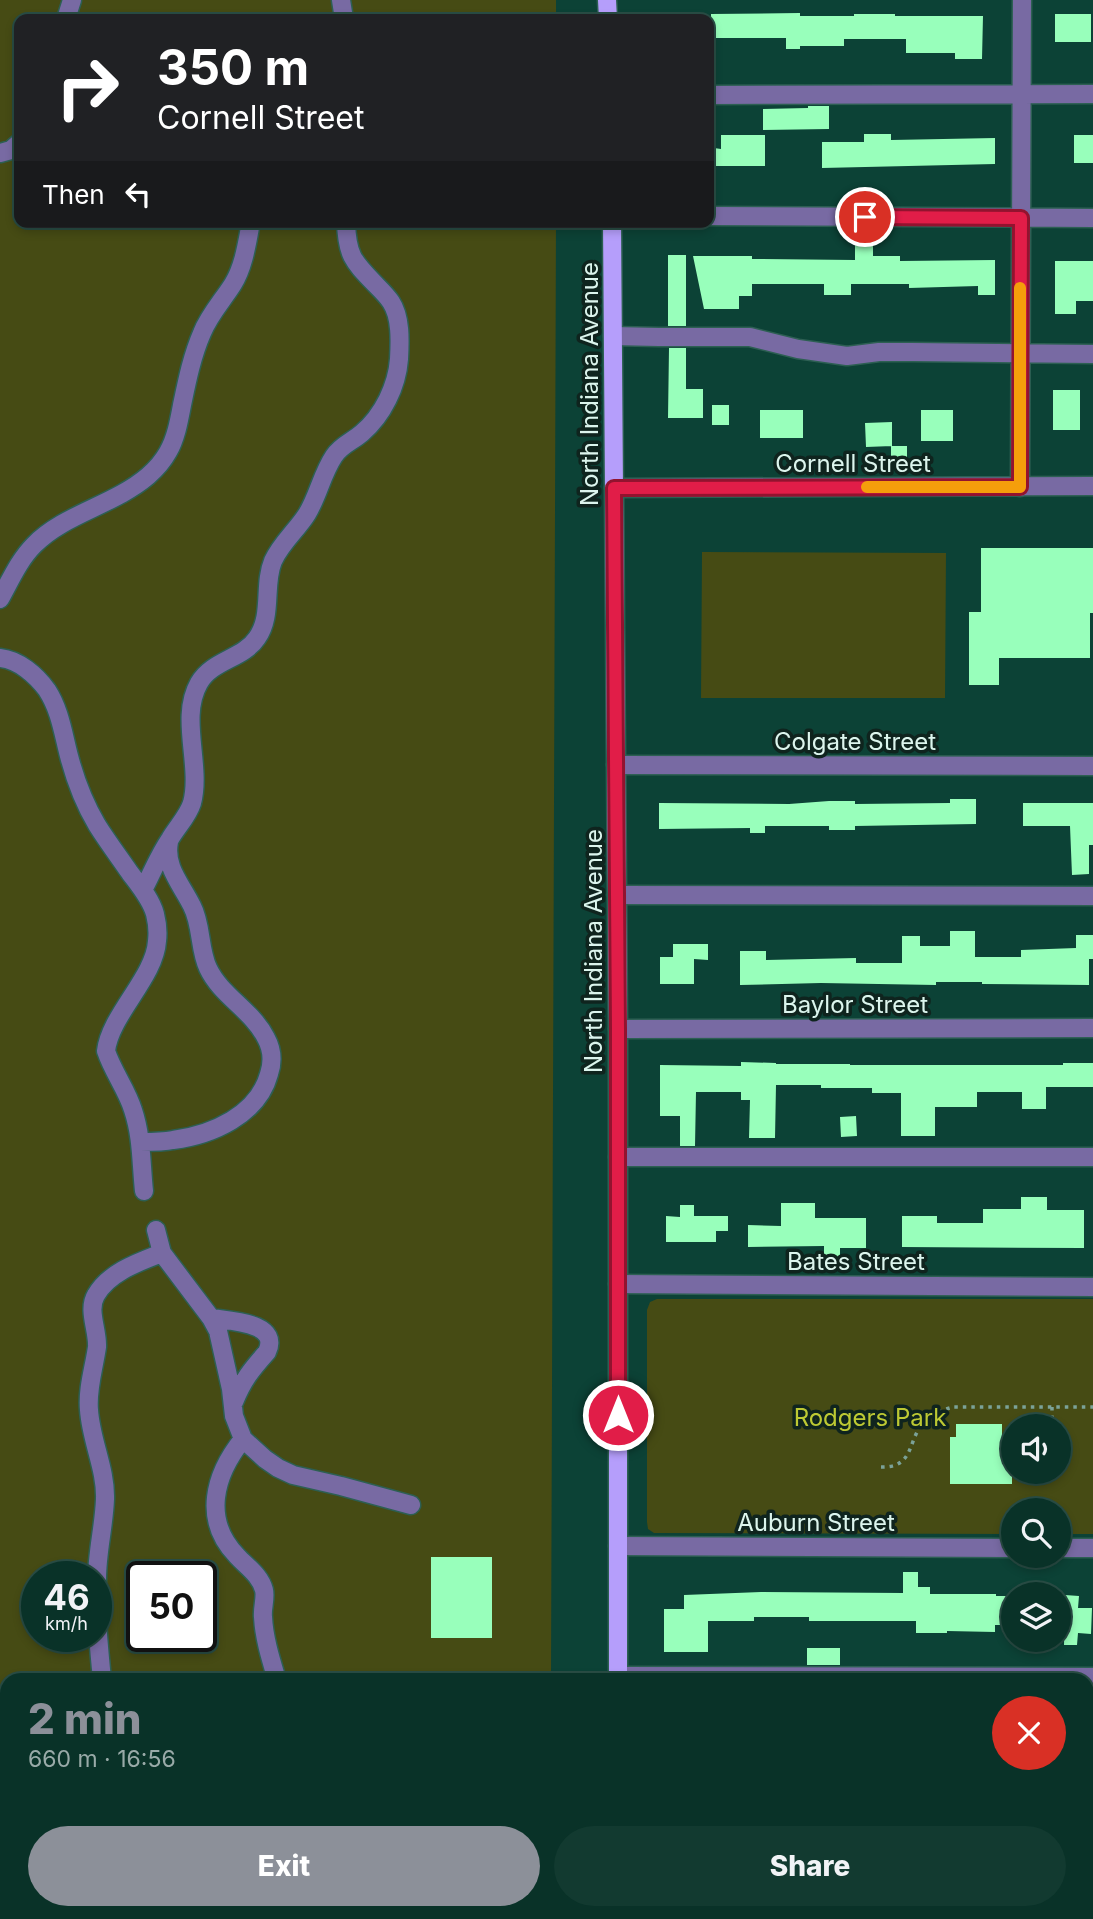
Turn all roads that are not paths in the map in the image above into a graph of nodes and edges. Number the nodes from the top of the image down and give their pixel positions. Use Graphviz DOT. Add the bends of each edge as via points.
graph roads {
  1 [pos="1022,0"];
  2 [pos="1022,93"];
  3 [pos="1093,94"];
  4 [pos="714,95"];
  5 [pos="714,216"];
  6 [pos="1021,218"];
  7 [pos="1093,218"];
  8 [pos="250,228"];
  9 [pos="347,228"];
  10 [pos="612,228"];
  11 [pos="613,336"];
  12 [pos="1020,353"];
  13 [pos="1093,354"];
  14 [pos="1093,486"];
  15 [pos="1020,487"];
  16 [pos="614,488"];
  17 [pos="0,599"];
  18 [pos="0,658"];
  19 [pos="616,765"];
  20 [pos="1093,766"];
  21 [pos="170,839"];
  22 [pos="143,890"];
  23 [pos="617,895"];
  24 [pos="1093,896"];
  25 [pos="1093,1028"];
  26 [pos="618,1029"];
  27 [pos="141,1142"];
  28 [pos="618,1157"];
  29 [pos="1093,1157"];
  30 [pos="144,1191"];
  31 [pos="156,1230"];
  32 [pos="162,1253"];
  33 [pos="618,1284"];
  34 [pos="1093,1287"];
  35 [pos="211,1318"];
  36 [pos="233,1406"];
  37 [pos="243,1439"];
  38 [pos="411,1505"];
  39 [pos="618,1546"];
  40 [pos="1001,1548"];
  41 [pos="1071,1548"];
  42 [pos="1093,1548"];
  43 [pos="102,1673"];
  44 [pos="275,1673"];
  45 [pos="618,1673"];
  1 -- 2 [label="street"];
  2 -- 3 [label="street"];
  2 -- 4 [label="street"];
  2 -- 6 [label="street"];
  5 -- 6 [label="street"];
  6 -- 7 [label="street"];
  6 -- 12 [label="street"];
  8 -- 17 [label="street" via="241,268 202,331 174,437 162,462 128,491 39,540"];
  9 -- 21 [label="street" via="355,264 394,308 398,321 396,375 376,416 334,455 307,514 272,563 266,614 258,637 200,681 191,706 192,805"];
  10 -- 11 [label="main road, North Indiana Avenue"];
  11 -- 12 [label="street" via="750,337 847,356"];
  11 -- 16 [label="main road, North Indiana Avenue"];
  12 -- 13 [label="street"];
  12 -- 15 [label="street"];
  14 -- 15 [label="street, Cornell Street"];
  15 -- 16 [label="street, Cornell Street"];
  16 -- 19 [label="main road, North Indiana Avenue"];
  18 -- 22 [label="street" via="24,667 47,691 87,805"];
  19 -- 20 [label="street, Colgate Street"];
  19 -- 23 [label="main road, North Indiana Avenue"];
  21 -- 22 [label="street"];
  21 -- 27 [label="street" via="169,863 194,909 206,965 260,1028 271,1051 271,1067 259,1098 235,1118 193,1136"];
  22 -- 27 [label="street" via="155,914 154,958 107,1041 106,1051 132,1107"];
  23 -- 24 [label="street"];
  23 -- 26 [label="main road, North Indiana Avenue"];
  25 -- 26 [label="street, Baylor Street"];
  26 -- 28 [label="main road, North Indiana Avenue"];
  27 -- 30 [label="street"];
  28 -- 29 [label="street"];
  28 -- 33 [label="main road, North Indiana Avenue"];
  31 -- 32 [label="street"];
  32 -- 35 [label="street"];
  32 -- 43 [label="street" via="125,1268 93,1301 97,1344 89,1409 105,1497 96,1581"];
  33 -- 34 [label="street, Bates Street"];
  33 -- 39 [label="main road, North Indiana Avenue"];
  35 -- 36 [label="street" via="222,1343"];
  35 -- 36 [label="street" via="259,1327 270,1339 270,1348 247,1374"];
  36 -- 37 [label="street"];
  37 -- 38 [label="street" via="293,1475"];
  37 -- 44 [label="street" via="218,1486 216,1517 227,1545 260,1580"];
  39 -- 40 [label="street, Auburn Street"];
  39 -- 45 [label="main road, North Indiana Avenue"];
  41 -- 42 [label="street"];
}
